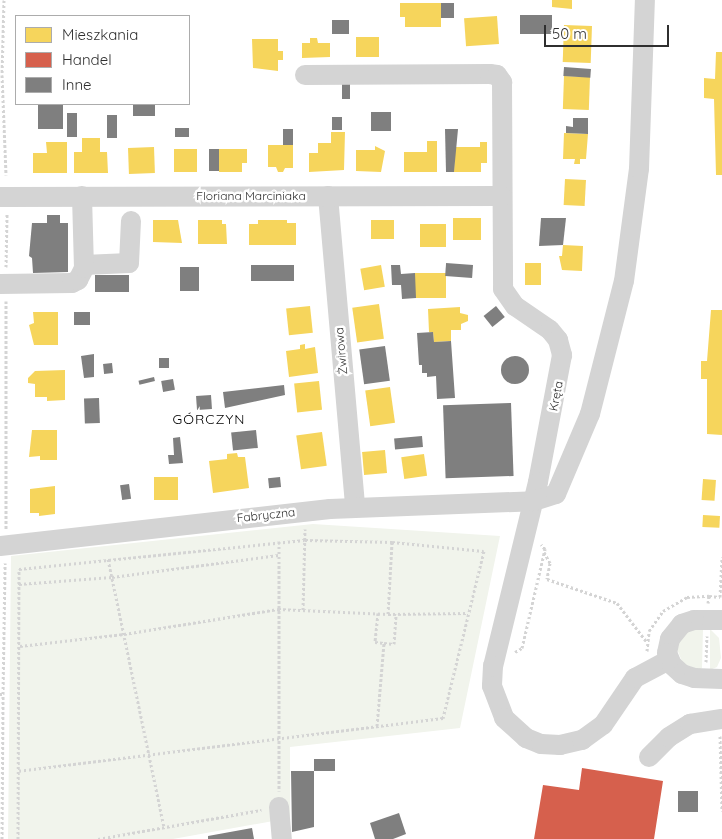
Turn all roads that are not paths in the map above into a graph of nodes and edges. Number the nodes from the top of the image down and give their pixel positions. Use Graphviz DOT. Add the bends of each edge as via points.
graph roads {
  1 [pos="645,0"];
  2 [pos="305,75"];
  3 [pos="82,196"];
  4 [pos="328,196"];
  5 [pos="502,196"];
  6 [pos="4,202"];
  7 [pos="131,221"];
  8 [pos="84,265"];
  9 [pos="3,284"];
  10 [pos="534,501"];
  11 [pos="356,507"];
  12 [pos="5,544"];
  13 [pos="712,620"];
  14 [pos="669,660"];
  15 [pos="714,675"];
  16 [pos="722,719"];
  17 [pos="649,757"];
  1 -- 10 [label="street" via="638,190 616,319 590,414 565,479 552,497"];
  2 -- 5 [label="street, Kręta" via="497,75 503,92"];
  3 -- 4 [label="street, Floriana Marciniaka"];
  3 -- 6 [label="street, Floriana Marciniaka"];
  3 -- 8 [label="street"];
  4 -- 5 [label="street, Floriana Marciniaka"];
  4 -- 11 [label="street, Żwirowa"];
  5 -- 10 [label="street, Kręta" via="503,289 514,306 550,330 558,340 562,355"];
  7 -- 8 [label="street" via="130,263"];
  8 -- 9 [label="street" via="81,277 72,283"];
  10 -- 11 [label="street, Fabryczna"];
  10 -- 14 [label="street, Kręta" via="492,676 495,698 511,727 541,744 560,745 582,740 603,725 635,678"];
  11 -- 12 [label="street, Fabryczna"];
  13 -- 14 [label="street" via="694,620 678,627 668,644"];
  14 -- 15 [label="street" via="688,677"];
  16 -- 17 [label="street" via="690,724 669,736"];
}
